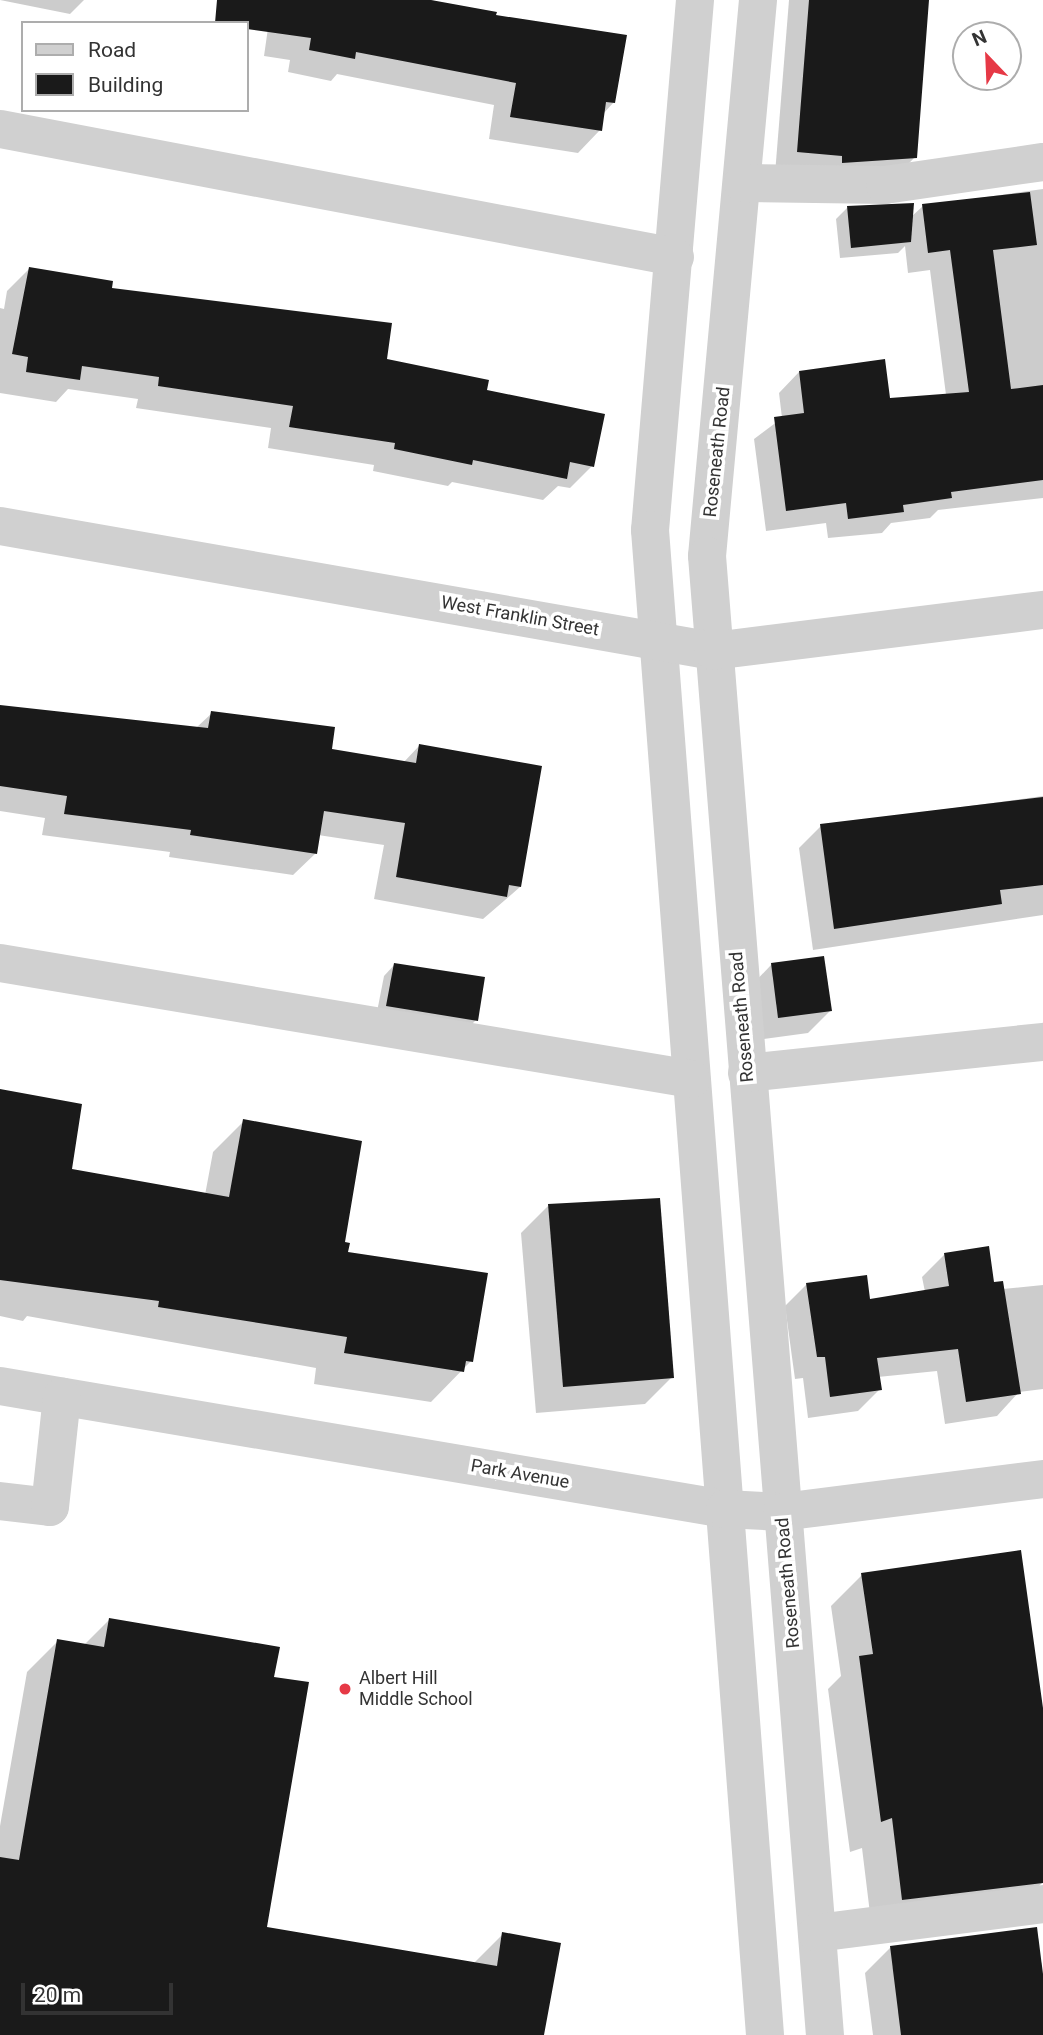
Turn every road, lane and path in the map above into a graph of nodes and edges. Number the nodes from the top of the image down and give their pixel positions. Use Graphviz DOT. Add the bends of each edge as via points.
graph roads {
  1 [pos="695,0"];
  2 [pos="758,0"];
  3 [pos="0,129"];
  4 [pos="1043,162"];
  5 [pos="743,183"];
  6 [pos="675,257"];
  7 [pos="0,526"];
  8 [pos="1043,610"];
  9 [pos="658,640"];
  10 [pos="713,651"];
  11 [pos="0,963"];
  12 [pos="1043,1042"];
  13 [pos="747,1073"];
  14 [pos="691,1079"];
  15 [pos="0,1386"];
  16 [pos="62,1397"];
  17 [pos="1043,1479"];
  18 [pos="0,1501"];
  19 [pos="725,1508"];
  20 [pos="782,1512"];
  21 [pos="1043,1904"];
  22 [pos="817,1933"];
  23 [pos="765,2035"];
  24 [pos="825,2035"];
  1 -- 6 [label="street"];
  2 -- 5 [label="street, Roseneath Road"];
  3 -- 6 [label="street"];
  4 -- 5 [label="street" via="885,185"];
  5 -- 10 [label="street, Roseneath Road" via="707,556"];
  6 -- 9 [label="street" via="650,530"];
  7 -- 9 [label="street, West Franklin Street"];
  8 -- 10 [label="street, West Franklin Street"];
  9 -- 10 [label="street, West Franklin Street"];
  9 -- 14 [label="street"];
  10 -- 13 [label="street, Roseneath Road"];
  11 -- 14 [label="street"];
  12 -- 13 [label="street"];
  13 -- 20 [label="street, Roseneath Road"];
  14 -- 19 [label="street"];
  15 -- 16 [label="street, Park Avenue"];
  16 -- 18 [label="street" via="50,1507"];
  16 -- 19 [label="street, Park Avenue"];
  17 -- 20 [label="street, Park Avenue"];
  19 -- 20 [label="street, Park Avenue"];
  19 -- 23 [label="street"];
  20 -- 22 [label="street, Roseneath Road"];
  21 -- 22 [label="street"];
  22 -- 24 [label="street, Roseneath Road"];
}
